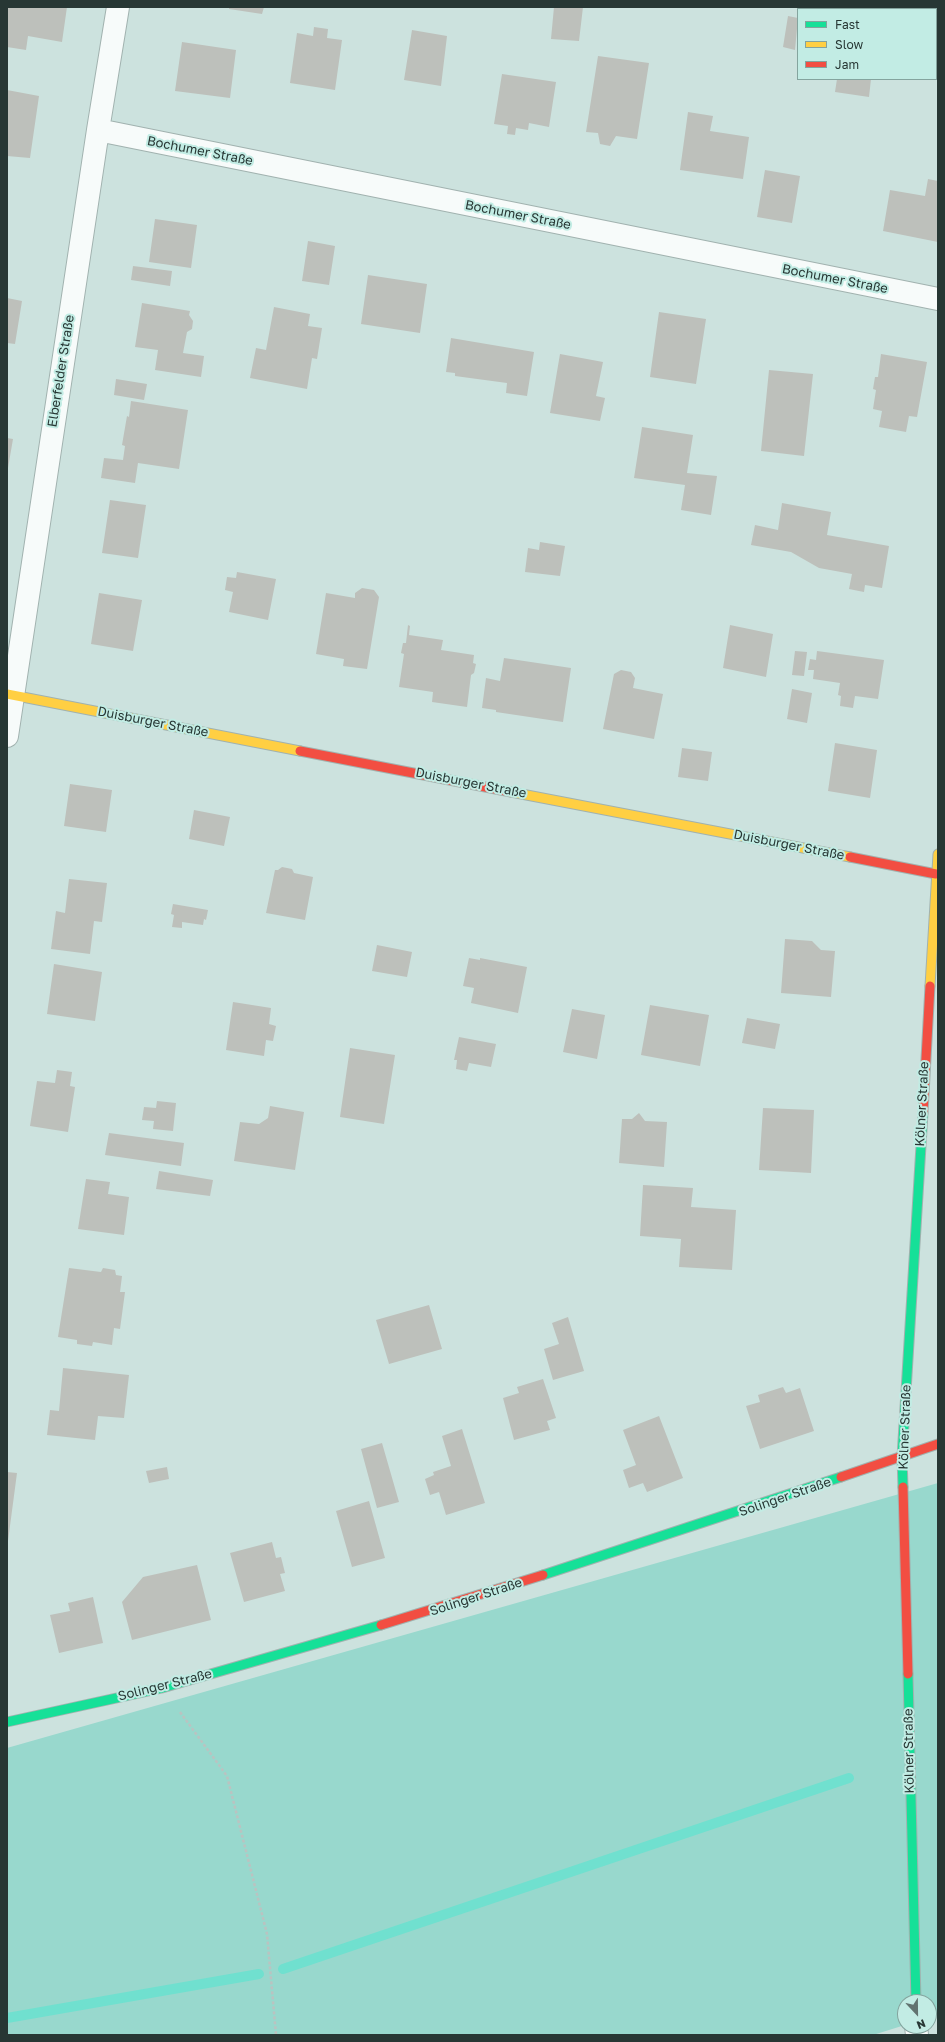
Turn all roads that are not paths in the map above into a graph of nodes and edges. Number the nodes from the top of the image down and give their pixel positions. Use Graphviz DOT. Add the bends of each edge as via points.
graph roads {
  1 [pos="118,7"];
  2 [pos="98,130"];
  3 [pos="938,299"];
  4 [pos="10,694"];
  5 [pos="7,736"];
  6 [pos="938,854"];
  7 [pos="936,874"];
  8 [pos="938,1444"];
  9 [pos="902,1457"];
  10 [pos="7,1722"];
  11 [pos="916,1994"];
  1 -- 2 [label="street, Elberfelder Straße"];
  2 -- 3 [label="street, Bochumer Straße"];
  2 -- 4 [label="street, Elberfelder Straße"];
  4 -- 5 [label="street, Elberfelder Straße"];
  4 -- 7 [label="street, Duisburger Straße"];
  6 -- 7 [label="street, Kölner Straße"];
  7 -- 9 [label="street, Kölner Straße"];
  8 -- 9 [label="street, Solinger Straße"];
  9 -- 10 [label="street, Solinger Straße" via="438,1609 162,1688"];
  9 -- 11 [label="street, Kölner Straße"];
}
